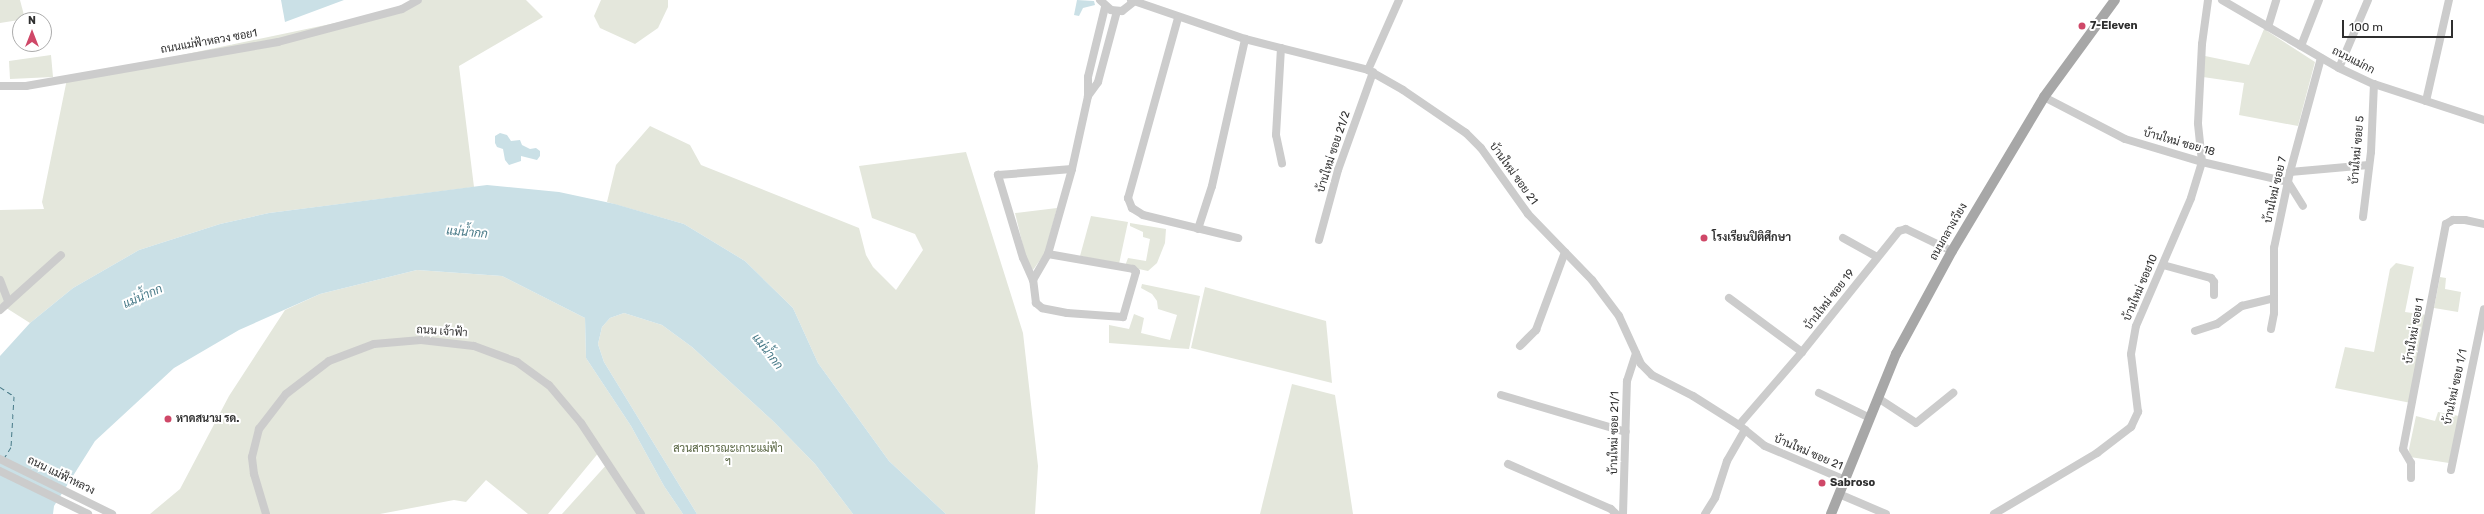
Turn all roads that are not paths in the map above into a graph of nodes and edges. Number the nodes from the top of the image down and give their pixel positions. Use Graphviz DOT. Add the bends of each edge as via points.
graph roads {
  1 [pos="418,0"];
  2 [pos="1399,0"];
  3 [pos="2114,0"];
  4 [pos="2208,0"];
  5 [pos="2222,0"];
  6 [pos="2276,0"];
  7 [pos="2319,0"];
  8 [pos="2368,0"];
  9 [pos="2449,0"];
  10 [pos="1133,1"];
  11 [pos="1102,3"];
  12 [pos="1117,11"];
  13 [pos="1178,18"];
  14 [pos="2268,27"];
  15 [pos="1245,39"];
  16 [pos="2301,46"];
  17 [pos="1281,48"];
  18 [pos="2321,58"];
  19 [pos="2339,68"];
  20 [pos="1371,71"];
  21 [pos="2374,84"];
  22 [pos="0,86"];
  23 [pos="1088,96"];
  24 [pos="2044,97"];
  25 [pos="2426,101"];
  26 [pos="2484,120"];
  27 [pos="2202,162"];
  28 [pos="1282,163"];
  29 [pos="2369,165"];
  30 [pos="1072,169"];
  31 [pos="2290,172"];
  32 [pos="2288,182"];
  33 [pos="2303,206"];
  34 [pos="2362,217"];
  35 [pos="2484,224"];
  36 [pos="1198,229"];
  37 [pos="1238,238"];
  38 [pos="1843,238"];
  39 [pos="1319,240"];
  40 [pos="1952,251"];
  41 [pos="1565,252"];
  42 [pos="1048,254"];
  43 [pos="61,256"];
  44 [pos="1877,257"];
  45 [pos="2163,265"];
  46 [pos="0,280"];
  47 [pos="1033,280"];
  48 [pos="2214,295"];
  49 [pos="1729,298"];
  50 [pos="2274,298"];
  51 [pos="8,302"];
  52 [pos="2484,309"];
  53 [pos="0,310"];
  54 [pos="2271,329"];
  55 [pos="2195,331"];
  56 [pos="1520,346"];
  57 [pos="1802,352"];
  58 [pos="1636,353"];
  59 [pos="1819,394"];
  60 [pos="1953,394"];
  61 [pos="1501,395"];
  62 [pos="1878,398"];
  63 [pos="1870,418"];
  64 [pos="1742,427"];
  65 [pos="1626,432"];
  66 [pos="0,459"];
  67 [pos="1508,464"];
  68 [pos="2450,470"];
  69 [pos="0,471"];
  70 [pos="2411,478"];
  71 [pos="1844,480"];
  72 [pos="1839,494"];
  73 [pos="88,514"];
  74 [pos="112,514"];
  75 [pos="266,514"];
  76 [pos="641,514"];
  77 [pos="1616,514"];
  78 [pos="1622,514"];
  79 [pos="1705,514"];
  80 [pos="1831,514"];
  81 [pos="1886,514"];
  82 [pos="1994,514"];
  1 -- 22 [label="street, ถนนแม่ฟ้าหลวง ซอย1" via="402,9 278,42 26,86"];
  2 -- 20 [label="street, บ้านใหม่ ซอย 21/2"];
  3 -- 24 [label="main road, ถนนกลางเวียง"];
  4 -- 27 [label="street, บ้านใหม่ ซอย10" via="2202,44 2198,123"];
  5 -- 14 [label="street, ถนนแม่กก"];
  6 -- 14 [label="street"];
  7 -- 16 [label="street"];
  8 -- 19 [label="street"];
  9 -- 25 [label="street"];
  10 -- 12 [label="street" via="1129,7"];
  10 -- 13 [label="street, บ้านใหม่ ซอย 21"];
  11 -- 12 [label="street"];
  11 -- 23 [label="street" via="1088,77"];
  12 -- 23 [label="street" via="1098,82"];
  13 -- 15 [label="street, บ้านใหม่ ซอย 21"];
  13 -- 36 [label="street" via="1128,198 1132,208 1143,215"];
  14 -- 16 [label="street, ถนนแม่กก"];
  15 -- 17 [label="street, บ้านใหม่ ซอย 21"];
  15 -- 36 [label="street" via="1212,186"];
  16 -- 18 [label="street, ถนนแม่กก"];
  17 -- 20 [label="street, บ้านใหม่ ซอย 21"];
  17 -- 28 [label="street" via="1276,135"];
  18 -- 19 [label="street, ถนนแม่กก"];
  18 -- 31 [label="street, บ้านใหม่ ซอย 7"];
  19 -- 21 [label="street, ถนนแม่กก"];
  20 -- 39 [label="street, บ้านใหม่ ซอย 21/2" via="1338,170"];
  20 -- 41 [label="street, บ้านใหม่ ซอย 21" via="1466,133 1481,148 1528,214"];
  21 -- 25 [label="street, ถนนแม่กก"];
  21 -- 29 [label="street, บ้านใหม่ ซอย 5"];
  23 -- 30 [label="street"];
  24 -- 27 [label="street, บ้านใหม่ ซอย 18" via="2125,139"];
  24 -- 40 [label="main road, ถนนกลางเวียง"];
  25 -- 26 [label="street, ถนนแม่กก"];
  27 -- 32 [label="street, บ้านใหม่ ซอย 18"];
  27 -- 45 [label="street, บ้านใหม่ ซอย10" via="2191,198"];
  29 -- 31 [label="street"];
  29 -- 34 [label="street, บ้านใหม่ ซอย 5"];
  30 -- 42 [label="street"];
  30 -- 47 [label="street" via="998,175 1023,258"];
  31 -- 32 [label="street, บ้านใหม่ ซอย 7"];
  32 -- 33 [label="street"];
  32 -- 50 [label="street, บ้านใหม่ ซอย 7" via="2274,248"];
  35 -- 70 [label="street, บ้านใหม่ ซอย 1" via="2453,220 2446,224 2403,449 2411,463"];
  36 -- 37 [label="street"];
  38 -- 44 [label="street"];
  40 -- 44 [label="street, บ้านใหม่ ซอย 19" via="1906,229 1899,230"];
  40 -- 62 [label="main road, ถนนกลางเวียง" via="1896,354"];
  41 -- 56 [label="street" via="1536,330"];
  41 -- 58 [label="street, บ้านใหม่ ซอย 21" via="1592,280 1619,316"];
  42 -- 47 [label="street"];
  42 -- 47 [label="street" via="1133,269 1136,272 1123,317 1067,313 1042,308 1036,303"];
  43 -- 51 [label="street"];
  44 -- 57 [label="street, บ้านใหม่ ซอย 19"];
  45 -- 48 [label="street" via="2212,278"];
  45 -- 82 [label="street, บ้านใหม่ ซอย10" via="2136,326 2131,354 2138,412 2131,427 2097,453"];
  46 -- 51 [label="street"];
  49 -- 57 [label="street"];
  50 -- 54 [label="street, บ้านใหม่ ซอย 7"];
  50 -- 55 [label="street" via="2242,306 2217,324"];
  51 -- 53 [label="street"];
  52 -- 68 [label="street, บ้านใหม่ ซอย 1/1"];
  57 -- 64 [label="street, บ้านใหม่ ซอย 19"];
  58 -- 64 [label="street, บ้านใหม่ ซอย 21" via="1641,364 1652,376 1693,396"];
  58 -- 65 [label="street, บ้านใหม่ ซอย 21/1" via="1627,381"];
  59 -- 63 [label="street"];
  60 -- 62 [label="street" via="1916,423"];
  61 -- 65 [label="street"];
  62 -- 63 [label="main road, ถนนกลางเวียง"];
  63 -- 71 [label="main road, ถนนกลางเวียง"];
  64 -- 71 [label="street, บ้านใหม่ ซอย 21" via="1765,446"];
  64 -- 79 [label="street" via="1715,498"];
  65 -- 78 [label="street, บ้านใหม่ ซอย 21/1"];
  66 -- 74 [label="street, ถนน แม่ฟ้าหลวง"];
  67 -- 77 [label="street" via="1611,509"];
  69 -- 73 [label="street, ถนน แม่ฟ้าหลวง"];
  71 -- 72 [label="main road, ถนนกลางเวียง"];
  72 -- 80 [label="main road, ถนนกลางเวียง"];
  72 -- 81 [label="street"];
  75 -- 76 [label="street, ถนน เจ้าฟ้า" via="254,474 252,456 258,428 286,394 329,361 374,344 421,340 474,346 517,362 549,385 581,423"];
}
